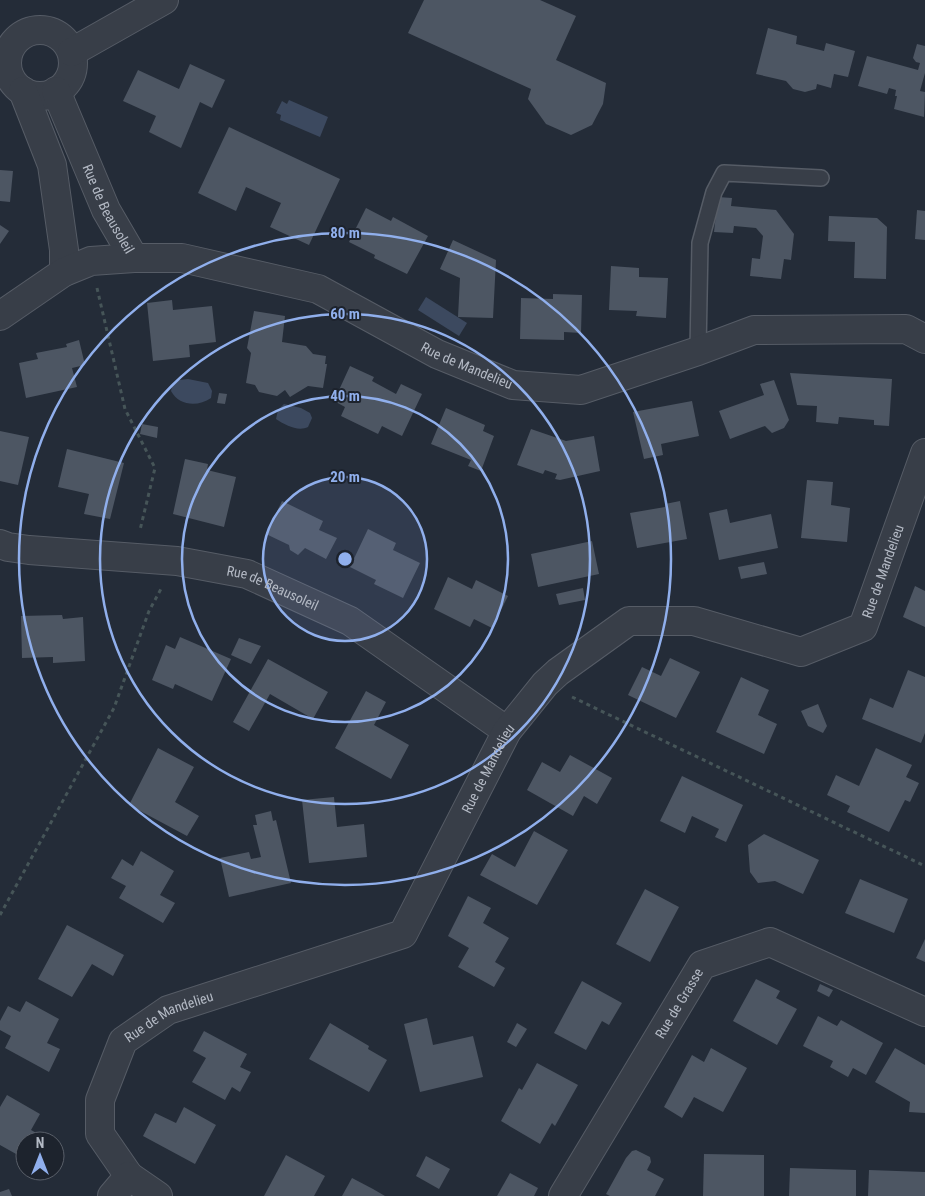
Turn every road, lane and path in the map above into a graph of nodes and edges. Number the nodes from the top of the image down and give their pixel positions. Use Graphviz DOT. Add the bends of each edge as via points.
graph roads {
  1 [pos="164,0"];
  2 [pos="72,52"];
  3 [pos="4,66"];
  4 [pos="23,91"];
  5 [pos="56,92"];
  6 [pos="821,178"];
  7 [pos="134,258"];
  8 [pos="91,261"];
  9 [pos="64,272"];
  10 [pos="0,316"];
  11 [pos="925,338"];
  12 [pos="698,351"];
  13 [pos="925,453"];
  14 [pos="0,544"];
  15 [pos="135,558"];
  16 [pos="177,561"];
  17 [pos="545,684"];
  18 [pos="507,731"];
  19 [pos="925,866"];
  20 [pos="0,915"];
  21 [pos="925,1012"];
  22 [pos="120,1186"];
  23 [pos="158,1196"];
  24 [pos="563,1196"];
  1 -- 2 [label="street"];
  2 -- 3 [label="street" via="66,42 52,32 30,31 11,46"];
  2 -- 5 [label="street" via="71,75"];
  3 -- 4 [label="street"];
  4 -- 5 [label="street" via="34,95"];
  4 -- 9 [label="street" via="52,165"];
  5 -- 7 [label="street, Rue de Beausoleil" via="106,210"];
  6 -- 12 [label="lane" via="724,174 714,192 700,243"];
  7 -- 8 [label="street, Rue de Beausoleil"];
  7 -- 12 [label="street, Rue de Mandelieu" via="182,258 318,289 437,354 513,385 581,390"];
  8 -- 9 [label="street, Rue de Beausoleil"];
  8 -- 15 [label="path" via="125,409 154,468"];
  9 -- 10 [label="street, Rue de Beausoleil"];
  11 -- 12 [label="street, Rue de Mandelieu" via="906,329 754,330"];
  13 -- 17 [label="street, Rue de Mandelieu" via="863,627 801,652 694,621 628,621"];
  14 -- 15 [label="street, Rue de Beausoleil" via="29,550"];
  15 -- 16 [label="street, Rue de Beausoleil"];
  16 -- 18 [label="street, Rue de Beausoleil" via="247,574 350,621"];
  16 -- 20 [label="path" via="149,611 114,708"];
  17 -- 18 [label="street, Rue de Mandelieu"];
  17 -- 19 [label="path"];
  18 -- 22 [label="street, Rue de Mandelieu" via="403,934 168,1010 123,1041 100,1100 100,1134"];
  21 -- 24 [label="street, Rue de Grasse" via="770,942 702,965"];
  22 -- 23 [label="street"];
}
